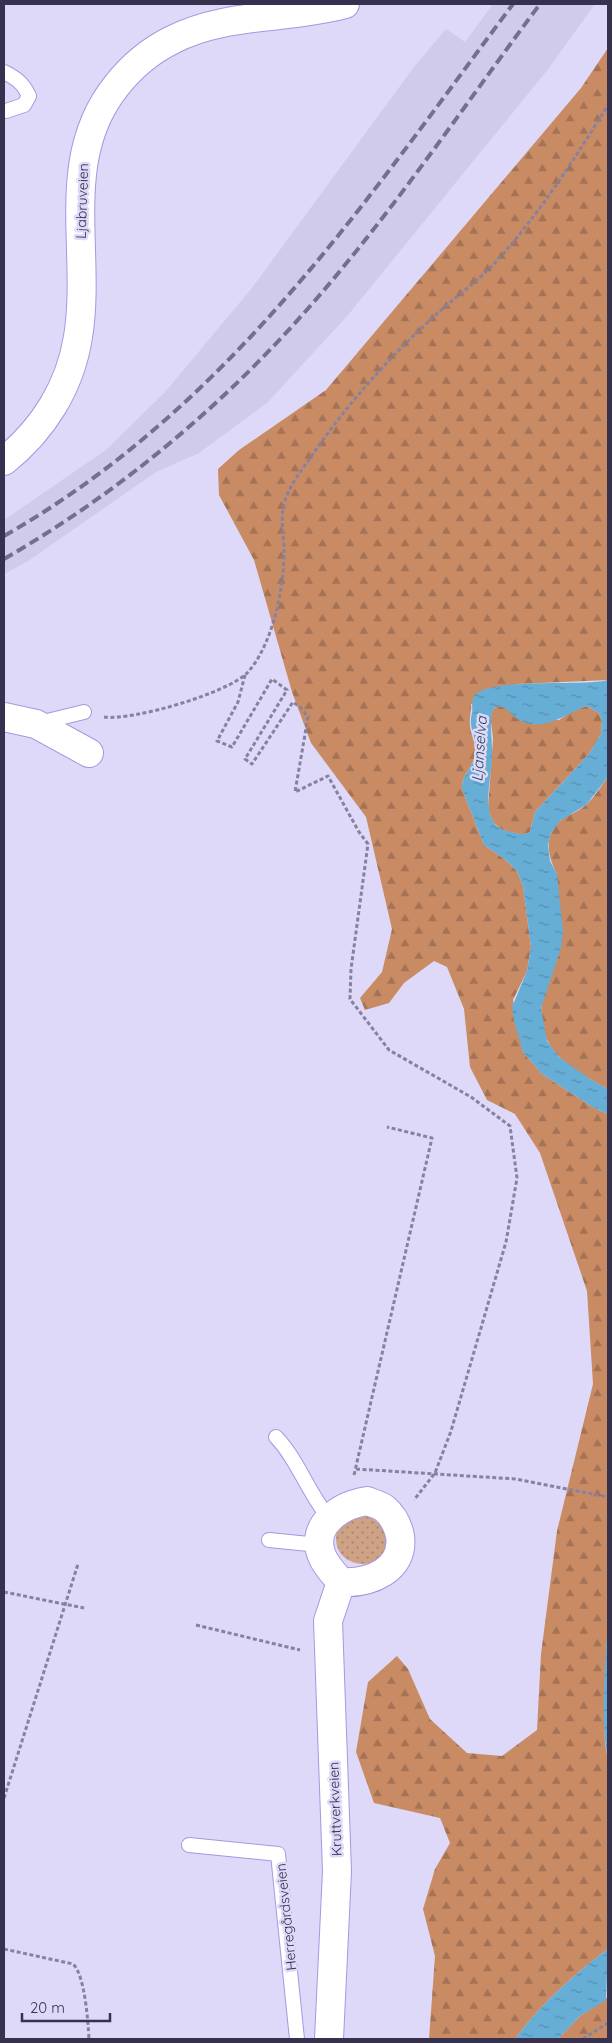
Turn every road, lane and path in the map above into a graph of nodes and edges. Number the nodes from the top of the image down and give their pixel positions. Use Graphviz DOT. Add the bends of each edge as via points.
graph roads {
  1 [pos="345,4"];
  2 [pos="4,72"];
  3 [pos="608,105"];
  4 [pos="6,111"];
  5 [pos="4,461"];
  6 [pos="245,675"];
  7 [pos="84,712"];
  8 [pos="4,717"];
  9 [pos="36,724"];
  10 [pos="89,752"];
  11 [pos="387,1127"];
  12 [pos="276,1437"];
  13 [pos="356,1469"];
  14 [pos="435,1473"];
  15 [pos="608,1497"];
  16 [pos="352,1503"];
  17 [pos="329,1518"];
  18 [pos="394,1520"];
  19 [pos="269,1540"];
  20 [pos="319,1545"];
  21 [pos="78,1564"];
  22 [pos="341,1582"];
  23 [pos="4,1592"];
  24 [pos="84,1608"];
  25 [pos="196,1625"];
  26 [pos="309,1652"];
  27 [pos="4,1798"];
  28 [pos="189,1845"];
  29 [pos="4,1949"];
  30 [pos="608,2023"];
  31 [pos="89,2039"];
  32 [pos="297,2039"];
  33 [pos="329,2039"];
  34 [pos="583,2039"];
  1 -- 5 [label="street, Ljabruveien" via="230,20 190,32 138,62 110,94 90,131 81,173 82,297 72,363 57,400 44,420"];
  2 -- 4 [label="lane" via="18,80 29,96 24,105"];
  3 -- 6 [label="path" via="524,228 493,265 389,360 334,424 298,476 287,495 282,518 284,550 272,628"];
  6 -- 7 [label="path" via="219,689 139,715 113,718"];
  6 -- 14 [label="path" via="238,702 217,741 232,747 272,679 287,690 245,759 252,764 293,702 308,717 295,792 328,776 368,844 350,999 389,1050 471,1097 510,1126 517,1178 506,1242 452,1431"];
  7 -- 9 [label="lane"];
  8 -- 9 [label="street"];
  9 -- 10 [label="street"];
  11 -- 13 [label="path" via="432,1138"];
  12 -- 17 [label="lane"];
  13 -- 14 [label="path"];
  13 -- 16 [label="path" via="351,1488"];
  14 -- 15 [label="path" via="516,1479"];
  14 -- 18 [label="path" via="420,1494"];
  16 -- 17 [label="street"];
  16 -- 18 [label="street" via="367,1501 384,1508"];
  17 -- 20 [label="street"];
  18 -- 22 [label="street" via="401,1542 399,1555 392,1565 356,1583"];
  19 -- 20 [label="lane"];
  20 -- 22 [label="street" via="322,1557"];
  21 -- 27 [label="path"];
  22 -- 33 [label="street, Kruttverkveien" via="328,1621 337,1871"];
  23 -- 24 [label="path, bridge"];
  25 -- 26 [label="path"];
  28 -- 32 [label="lane, Herregårdsveien" via="278,1854"];
  29 -- 31 [label="path" via="73,1964 78,1969"];
  30 -- 34 [label="path"];
}
